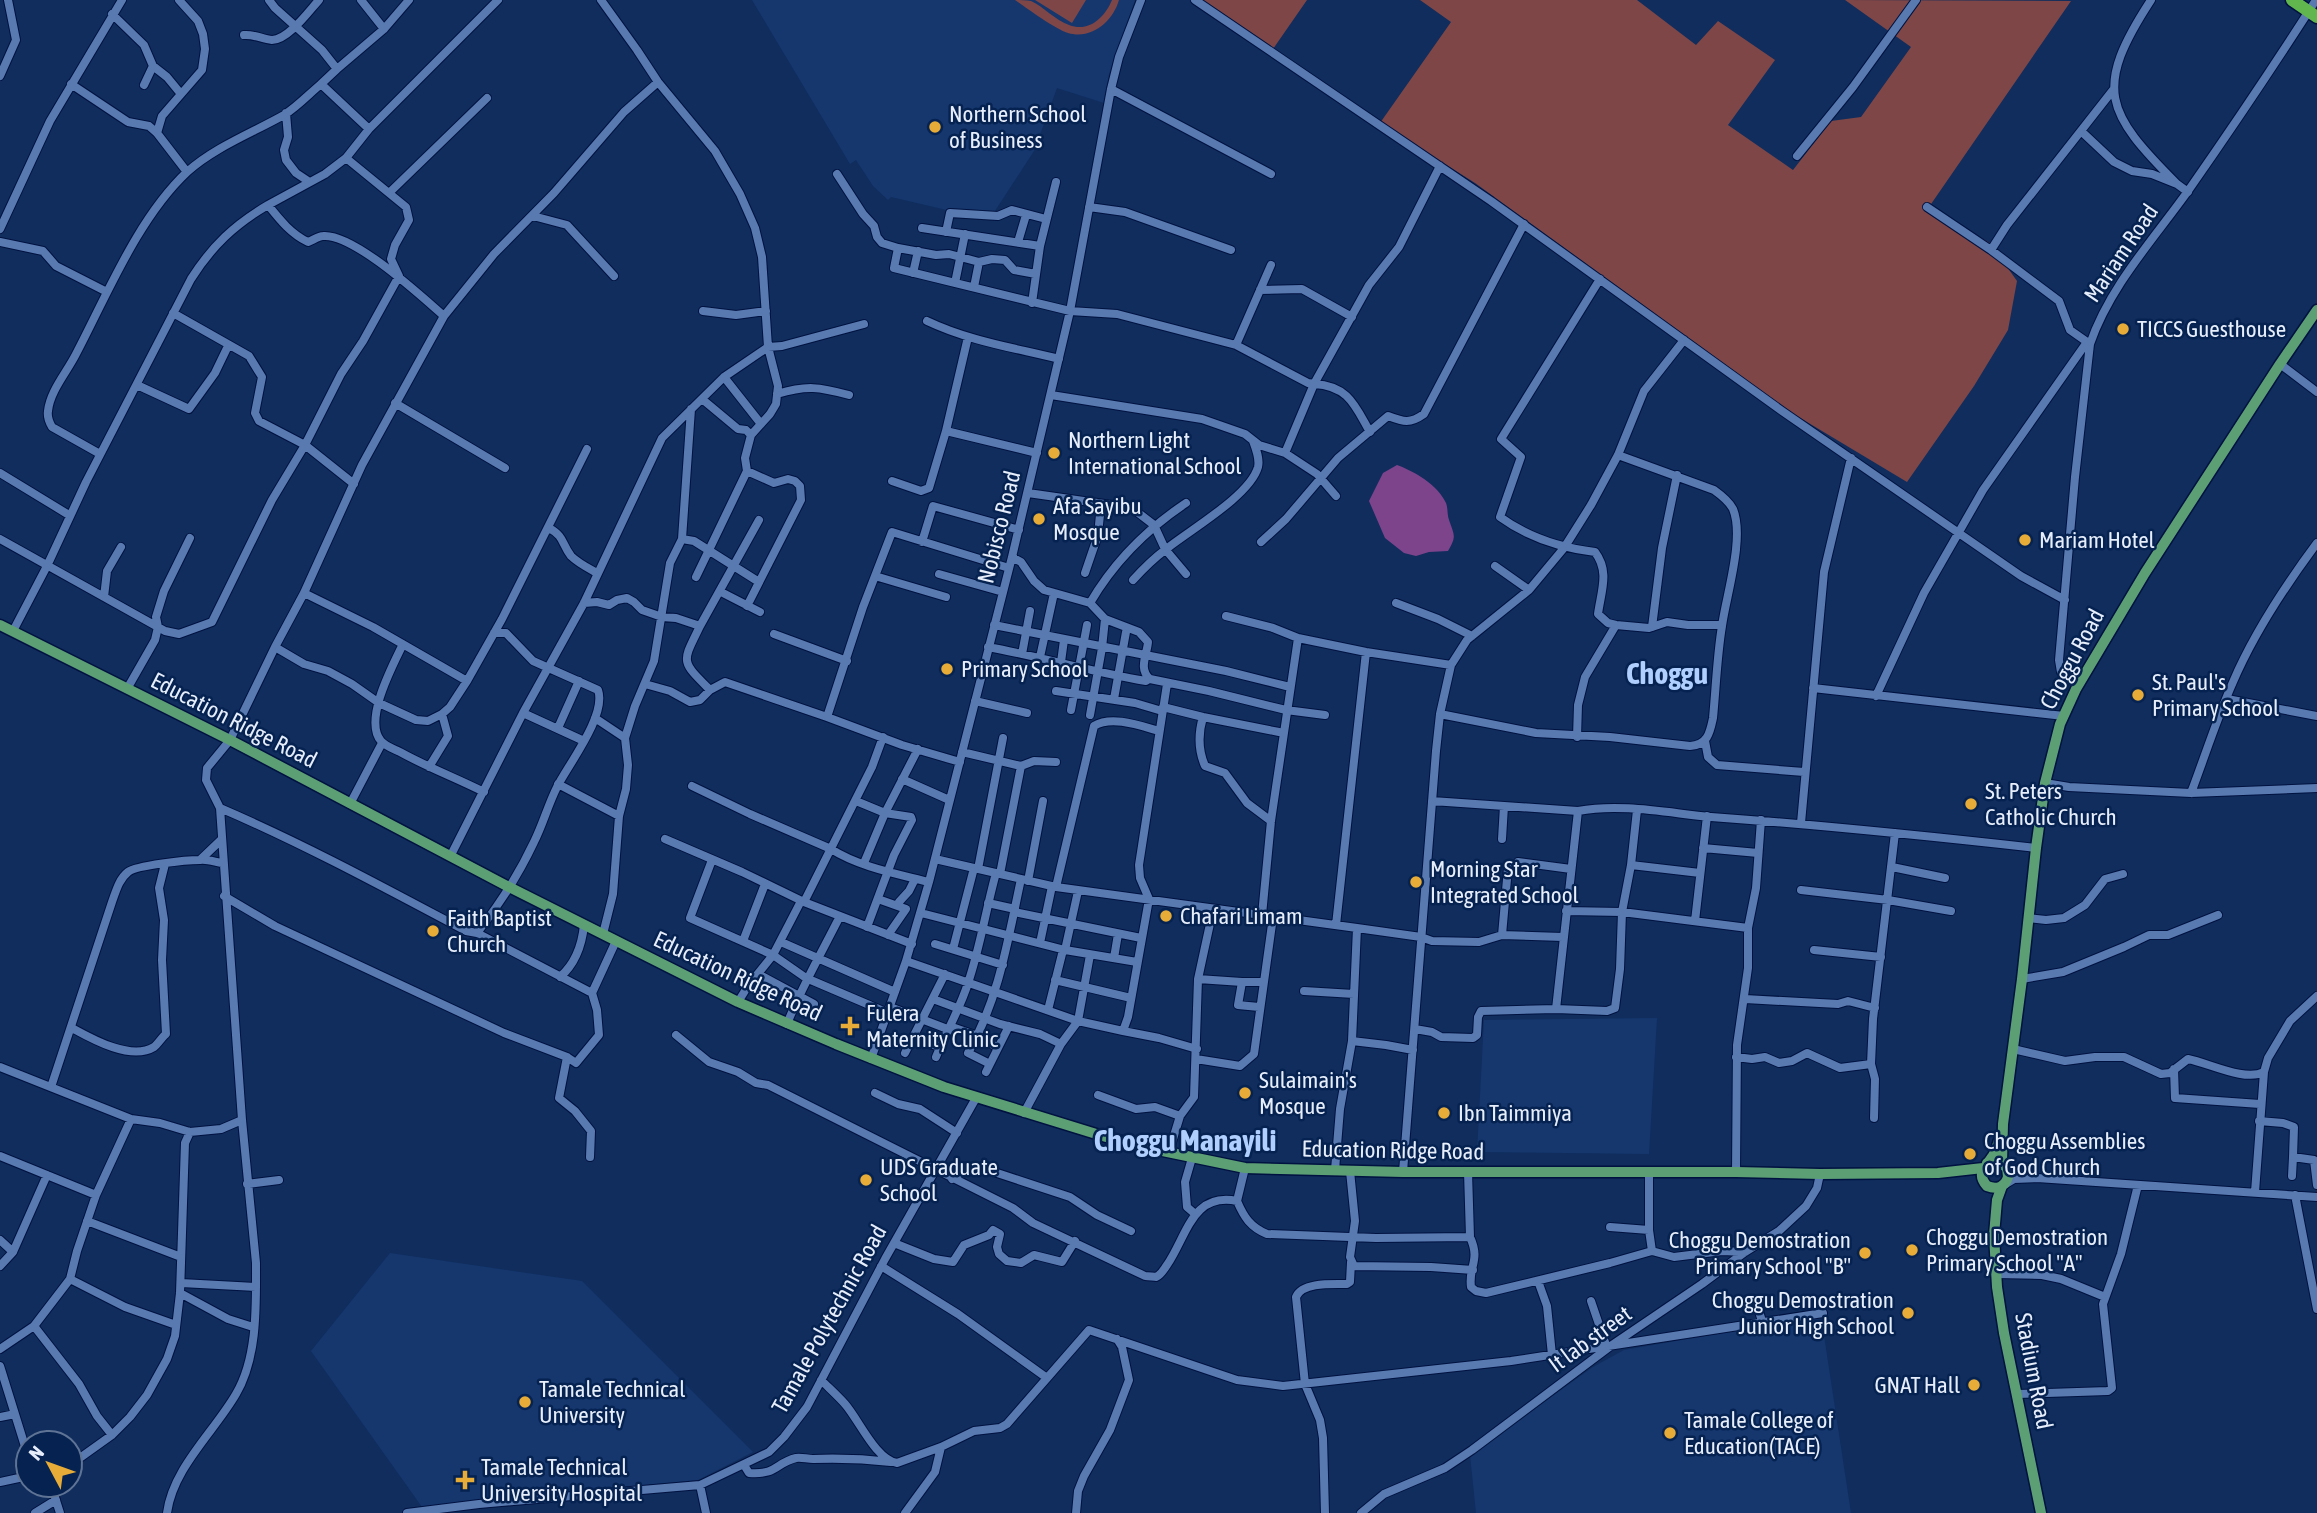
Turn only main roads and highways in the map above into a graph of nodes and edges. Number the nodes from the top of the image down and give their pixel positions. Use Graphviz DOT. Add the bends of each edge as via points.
graph roads {
  1 [pos="2292,0"];
  2 [pos="2313,14"];
  3 [pos="2317,310"];
  4 [pos="0,625"];
  5 [pos="2003,1124"];
  6 [pos="1985,1165"];
  7 [pos="2004,1166"];
  8 [pos="1938,1173"];
  9 [pos="1986,1185"];
  10 [pos="2003,1185"];
  11 [pos="1994,1235"];
  12 [pos="2041,1513"];
  1 -- 2 [label="highway"];
  3 -- 5 [label="main road, Choggu Road" via="2145,573 2064,716 2045,783"];
  4 -- 8 [label="main road, Education Ridge Road" via="738,1002 976,1098 1106,1137 1245,1168"];
  5 -- 6 [label="main road, Choggu Road" via="1994,1155"];
  5 -- 7 [label="main road, Choggu Road"];
  6 -- 7 [label="main road" via="1994,1161"];
  6 -- 8 [label="main road, Education Ridge Road"];
  6 -- 9 [label="main road" via="1981,1173"];
  7 -- 10 [label="main road" via="2008,1177"];
  8 -- 9 [label="main road, Education Ridge Road"];
  9 -- 10 [label="main road"];
  9 -- 11 [label="main road, Stadium Road"];
  10 -- 11 [label="main road, Stadium Road"];
  11 -- 12 [label="main road, Stadium Road" via="2000,1306"];
}
